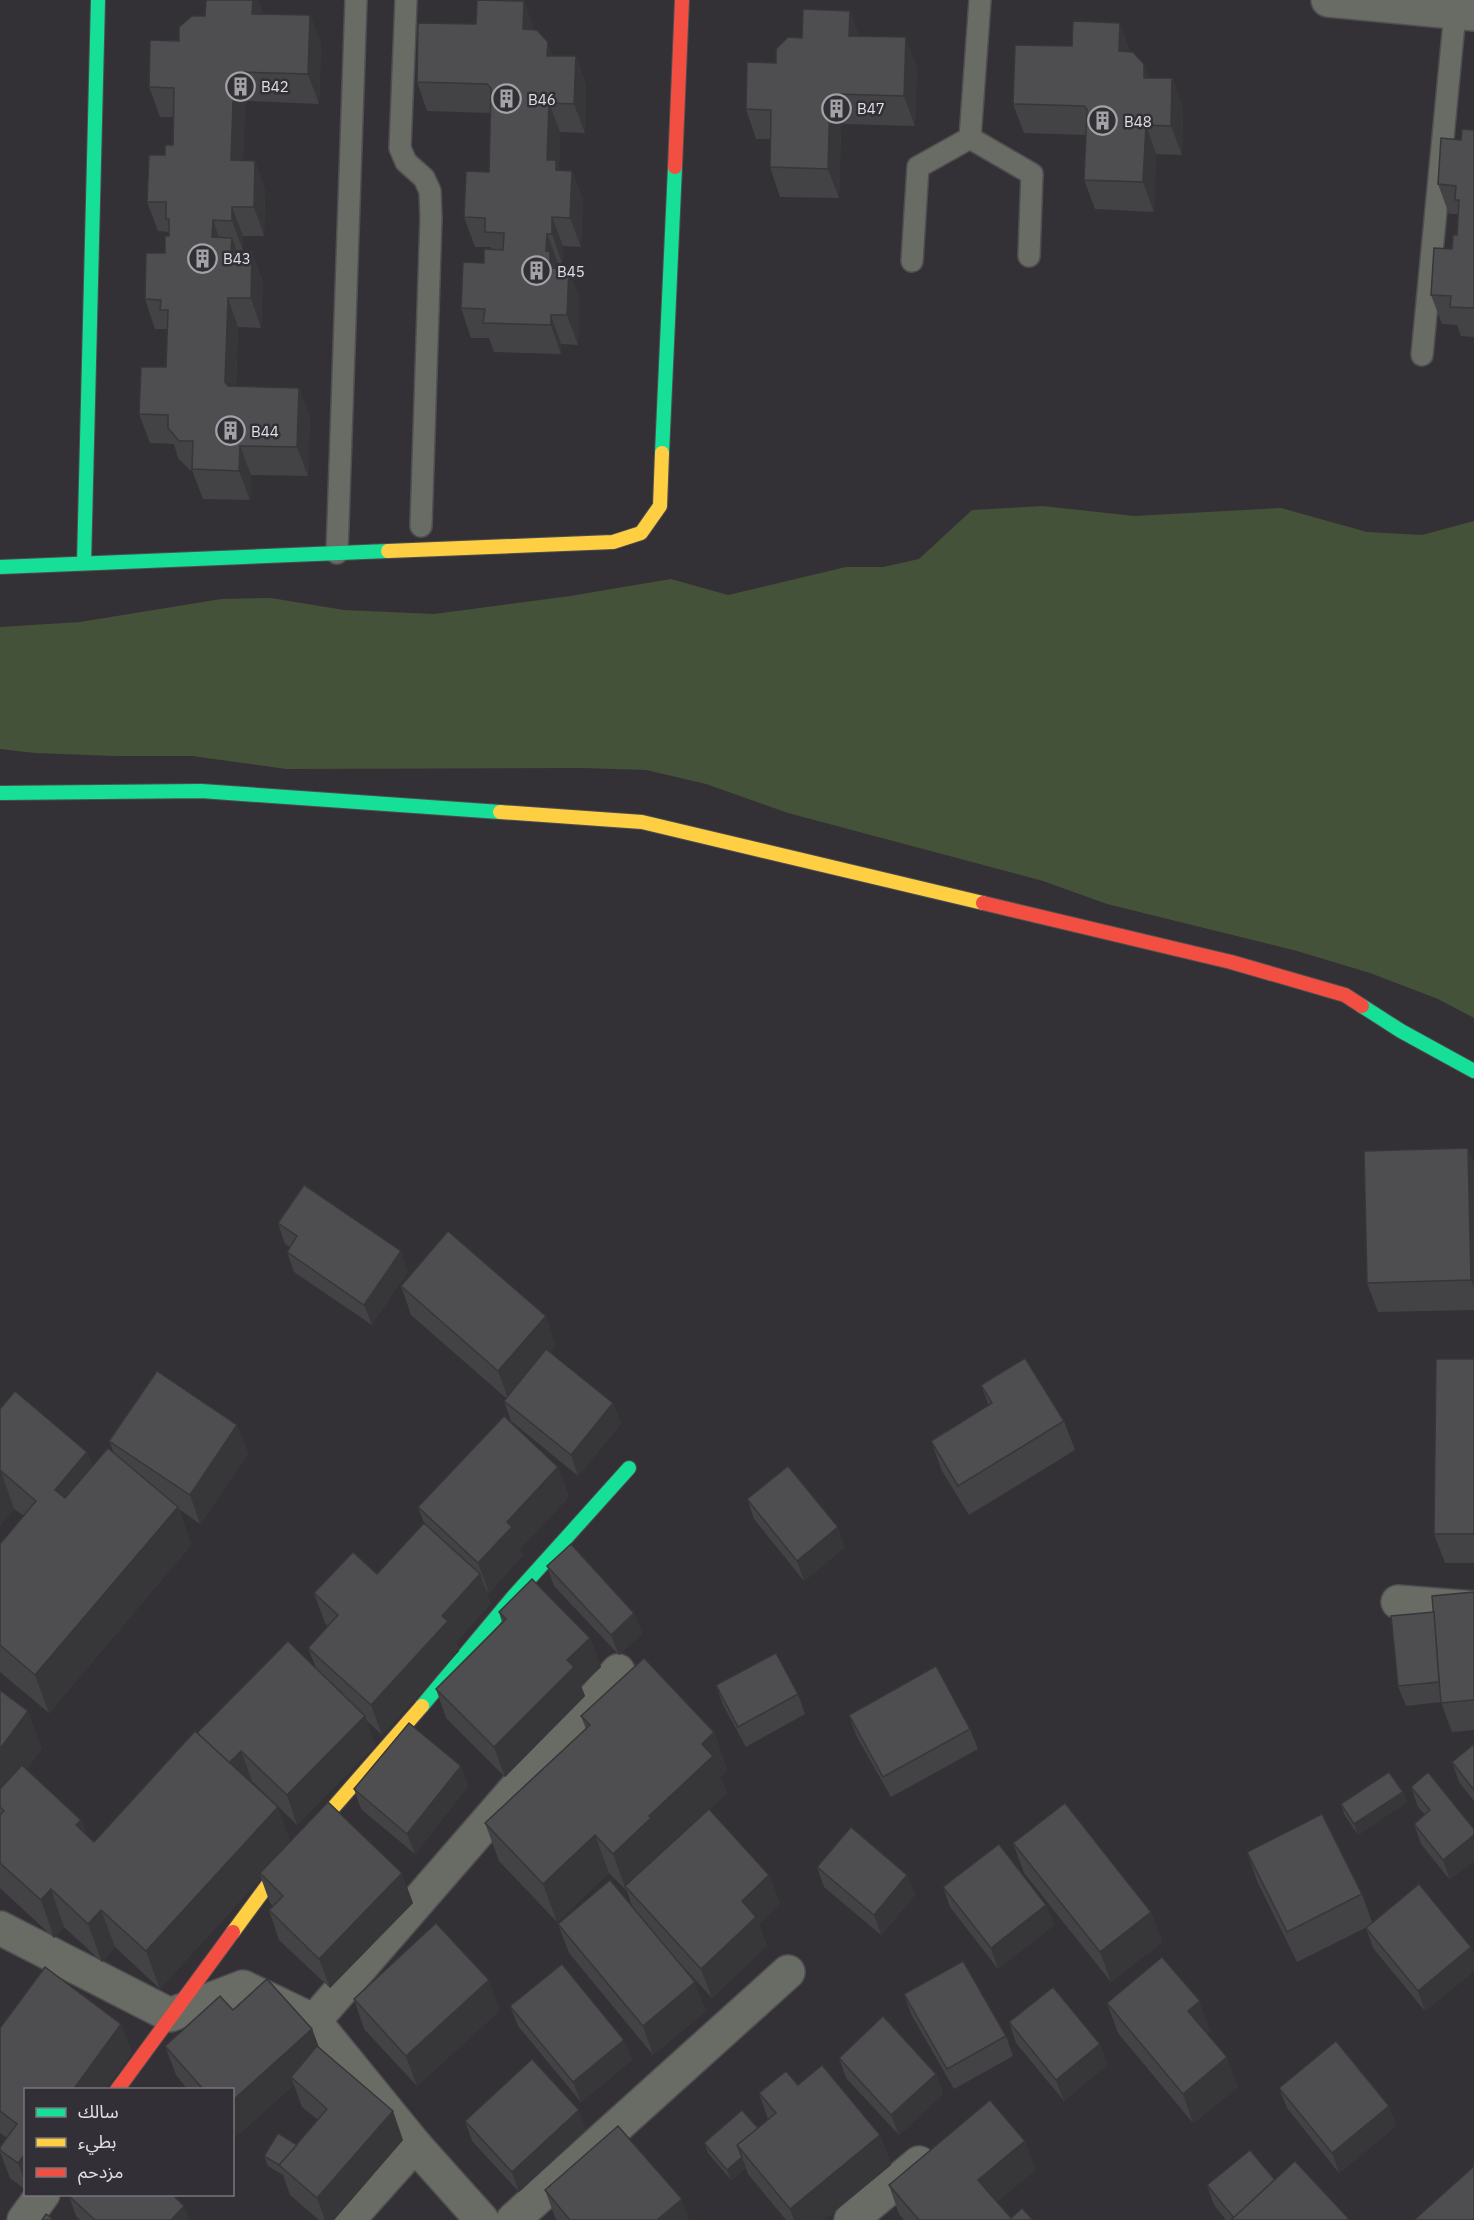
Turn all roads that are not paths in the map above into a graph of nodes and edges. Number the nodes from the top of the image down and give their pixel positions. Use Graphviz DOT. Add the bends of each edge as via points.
graph roads {
  1 [pos="98,0"];
  2 [pos="356,0"];
  3 [pos="406,0"];
  4 [pos="682,0"];
  5 [pos="980,0"];
  6 [pos="1328,0"];
  7 [pos="1464,13"];
  8 [pos="970,138"];
  9 [pos="1029,256"];
  10 [pos="912,261"];
  11 [pos="1422,355"];
  12 [pos="421,526"];
  13 [pos="337,553"];
  14 [pos="84,563"];
  15 [pos="0,567"];
  16 [pos="0,793"];
  17 [pos="1474,1071"];
  18 [pos="629,1468"];
  19 [pos="1398,1602"];
  20 [pos="1474,1608"];
  21 [pos="618,1671"];
  22 [pos="0,1929"];
  23 [pos="788,1972"];
  24 [pos="170,2015"];
  25 [pos="314,2021"];
  26 [pos="118,2088"];
  27 [pos="415,2145"];
  28 [pos="919,2163"];
  29 [pos="42,2196"];
  30 [pos="24,2220"];
  31 [pos="348,2220"];
  32 [pos="482,2220"];
  33 [pos="513,2220"];
  34 [pos="851,2220"];
  1 -- 14 [label="street"];
  2 -- 13 [label="lane"];
  3 -- 12 [label="lane" via="400,148 406,162 424,178 430,191 431,218"];
  4 -- 13 [label="street" via="660,506 641,533 613,542"];
  5 -- 8 [label="lane"];
  6 -- 7 [label="street"];
  7 -- 11 [label="lane"];
  8 -- 9 [label="lane" via="1032,174"];
  8 -- 10 [label="lane" via="918,167"];
  13 -- 14 [label="street"];
  14 -- 15 [label="street"];
  16 -- 17 [label="street" via="201,791 642,822 1231,962 1345,994 1401,1031"];
  18 -- 24 [label="street" via="278,1870"];
  19 -- 20 [label="street"];
  21 -- 25 [label="street"];
  22 -- 24 [label="street"];
  23 -- 33 [label="street"];
  24 -- 25 [label="street" via="243,1987"];
  24 -- 26 [label="street"];
  25 -- 27 [label="street"];
  27 -- 31 [label="street"];
  27 -- 32 [label="street"];
  28 -- 34 [label="street"];
  29 -- 30 [label="street"];
}
